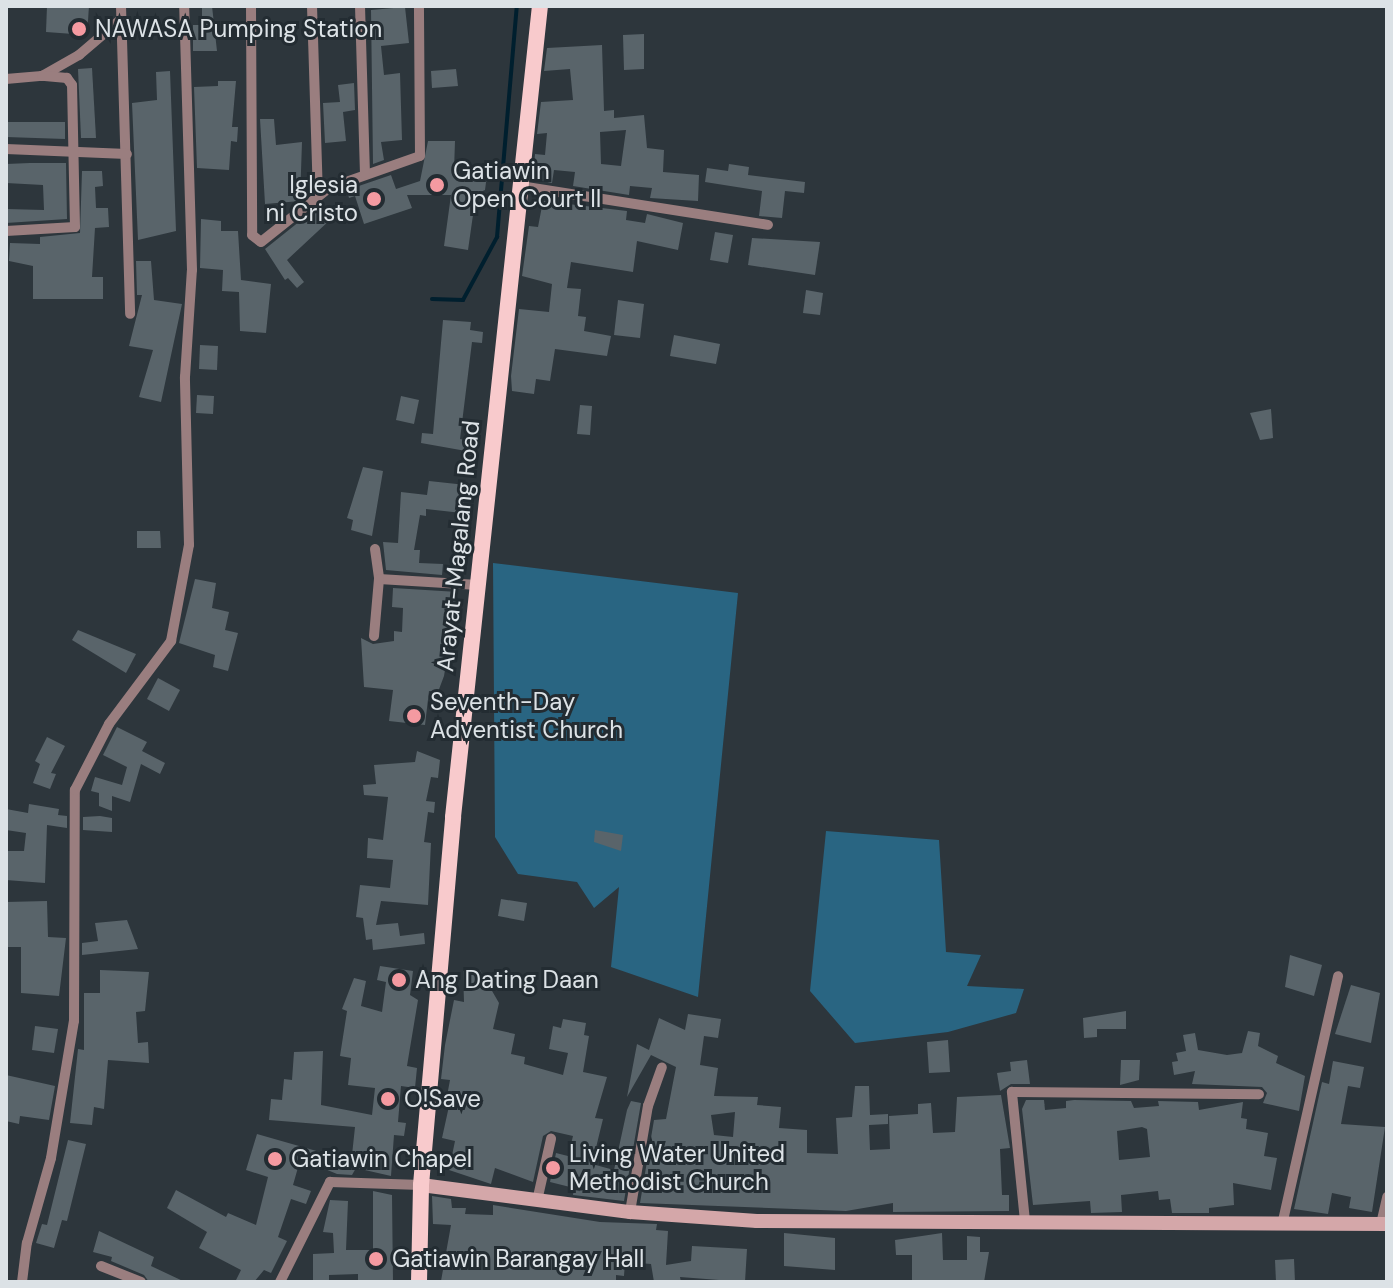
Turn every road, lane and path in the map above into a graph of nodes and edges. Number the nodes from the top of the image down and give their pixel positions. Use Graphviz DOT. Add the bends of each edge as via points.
graph roads {
  1 [pos="121,6"];
  2 [pos="184,6"];
  3 [pos="251,6"];
  4 [pos="312,6"];
  5 [pos="360,6"];
  6 [pos="419,6"];
  7 [pos="540,6"];
  8 [pos="120,20"];
  9 [pos="42,76"];
  10 [pos="6,79"];
  11 [pos="6,149"];
  12 [pos="74,152"];
  13 [pos="127,154"];
  14 [pos="365,174"];
  15 [pos="520,186"];
  16 [pos="318,194"];
  17 [pos="768,225"];
  18 [pos="6,231"];
  19 [pos="130,314"];
  20 [pos="375,549"];
  21 [pos="379,579"];
  22 [pos="478,585"];
  23 [pos="374,636"];
  24 [pos="1338,976"];
  25 [pos="662,1067"];
  26 [pos="1259,1094"];
  27 [pos="551,1139"];
  28 [pos="421,1185"];
  29 [pos="1387,1197"];
  30 [pos="537,1201"];
  31 [pos="630,1212"];
  32 [pos="1025,1221"];
  33 [pos="1384,1224"];
  34 [pos="1282,1225"];
  35 [pos="101,1266"];
  36 [pos="22,1282"];
  37 [pos="141,1282"];
  38 [pos="280,1282"];
  39 [pos="419,1282"];
  1 -- 8 [label="street"];
  2 -- 36 [label="street" via="192,270 185,377 189,545 171,641 109,724 75,790 74,1021 51,1158 27,1243"];
  3 -- 16 [label="street" via="255,241 285,224"];
  4 -- 16 [label="street"];
  5 -- 14 [label="street"];
  6 -- 14 [label="street" via="420,156"];
  7 -- 15 [label="main road, Arayat-Magalang Road"];
  8 -- 9 [label="street" via="79,55"];
  8 -- 13 [label="street"];
  9 -- 10 [label="street"];
  9 -- 12 [label="street" via="67,78 72,85"];
  11 -- 12 [label="street"];
  12 -- 13 [label="street"];
  12 -- 18 [label="street" via="75,227"];
  13 -- 19 [label="street"];
  14 -- 16 [label="street"];
  15 -- 17 [label="street"];
  15 -- 22 [label="main road, Arayat-Magalang Road"];
  20 -- 21 [label="street"];
  21 -- 22 [label="street"];
  21 -- 23 [label="street"];
  22 -- 28 [label="main road, Arayat-Magalang Road"];
  24 -- 34 [label="street"];
  25 -- 31 [label="street" via="648,1106"];
  26 -- 32 [label="street" via="1012,1092"];
  27 -- 30 [label="street"];
  28 -- 30 [label="street"];
  28 -- 38 [label="street" via="330,1182"];
  28 -- 39 [label="main road, Arayat-Magalang Road"];
  29 -- 33 [label="street"];
  30 -- 31 [label="street"];
  31 -- 32 [label="street" via="757,1221"];
  32 -- 34 [label="street"];
  33 -- 34 [label="street"];
  35 -- 37 [label="street"];
}
